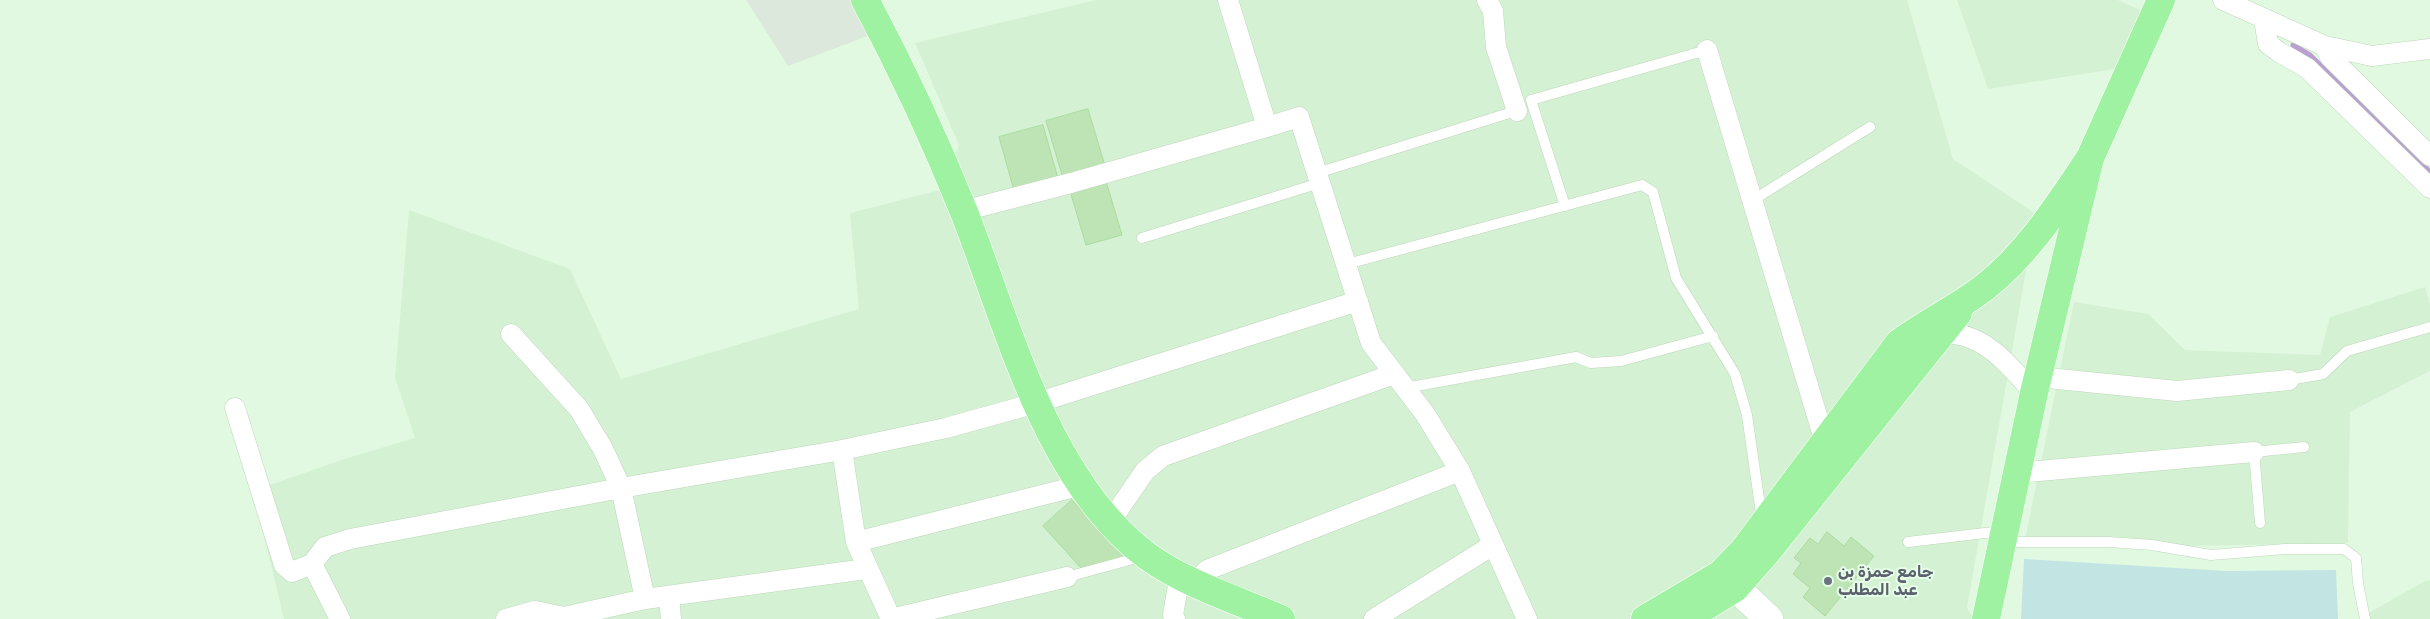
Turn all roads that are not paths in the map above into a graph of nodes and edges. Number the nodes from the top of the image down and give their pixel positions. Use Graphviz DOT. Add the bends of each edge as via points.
graph roads {
  1 [pos="865,0"];
  2 [pos="1228,0"];
  3 [pos="1488,0"];
  4 [pos="2161,0"];
  5 [pos="2223,0"];
  6 [pos="2264,19"];
  7 [pos="2324,46"];
  8 [pos="2430,49"];
  9 [pos="1708,50"];
  10 [pos="1525,109"];
  11 [pos="1267,127"];
  12 [pos="1870,127"];
  13 [pos="2430,156"];
  14 [pos="2090,158"];
  15 [pos="1319,178"];
  16 [pos="2430,188"];
  17 [pos="1753,200"];
  18 [pos="1565,206"];
  19 [pos="963,212"];
  20 [pos="1142,238"];
  21 [pos="1347,264"];
  22 [pos="1974,295"];
  23 [pos="1358,301"];
  24 [pos="2430,327"];
  25 [pos="511,334"];
  26 [pos="1713,336"];
  27 [pos="1936,338"];
  28 [pos="2289,380"];
  29 [pos="1399,381"];
  30 [pos="2036,385"];
  31 [pos="1036,403"];
  32 [pos="234,408"];
  33 [pos="1825,442"];
  34 [pos="2304,447"];
  35 [pos="842,450"];
  36 [pos="2254,452"];
  37 [pos="1460,471"];
  38 [pos="2016,474"];
  39 [pos="1082,485"];
  40 [pos="621,488"];
  41 [pos="1110,522"];
  42 [pos="2260,523"];
  43 [pos="1763,526"];
  44 [pos="2004,536"];
  45 [pos="856,542"];
  46 [pos="1908,542"];
  47 [pos="1493,545"];
  48 [pos="1147,556"];
  49 [pos="312,564"];
  50 [pos="866,569"];
  51 [pos="1067,577"];
  52 [pos="1188,578"];
  53 [pos="1728,581"];
  54 [pos="669,597"];
  55 [pos="645,600"];
  56 [pos="563,618"];
  57 [pos="1170,618"];
  58 [pos="340,619"];
  59 [pos="506,619"];
  60 [pos="671,619"];
  61 [pos="891,619"];
  62 [pos="1281,619"];
  63 [pos="1374,619"];
  64 [pos="1527,619"];
  65 [pos="1645,619"];
  66 [pos="1685,619"];
  67 [pos="1769,619"];
  68 [pos="1986,619"];
  69 [pos="2365,619"];
  1 -- 19 [label="main road" via="900,66"];
  2 -- 11 [label="street"];
  3 -- 10 [label="street" via="1493,11 1496,47"];
  4 -- 14 [label="main road"];
  5 -- 6 [label="street"];
  6 -- 7 [label="street"];
  6 -- 16 [label="street" via="2268,44 2307,68"];
  7 -- 8 [label="street" via="2372,56"];
  7 -- 13 [label="street" via="2330,57"];
  9 -- 10 [label="lane" via="1531,100"];
  9 -- 17 [label="street"];
  10 -- 15 [label="lane"];
  10 -- 18 [label="lane"];
  11 -- 15 [label="street" via="1299,117"];
  11 -- 19 [label="street"];
  12 -- 17 [label="lane"];
  14 -- 22 [label="main road" via="2042,228 2014,261"];
  14 -- 30 [label="main road"];
  15 -- 20 [label="lane"];
  15 -- 21 [label="street"];
  17 -- 33 [label="street"];
  18 -- 21 [label="lane"];
  18 -- 26 [label="lane" via="1642,185 1653,192 1676,278"];
  19 -- 31 [label="main road"];
  21 -- 23 [label="street"];
  22 -- 27 [label="main road"];
  22 -- 33 [label="main road" via="1899,343"];
  23 -- 29 [label="street" via="1371,343"];
  23 -- 31 [label="street"];
  24 -- 28 [label="lane" via="2347,351 2324,374"];
  25 -- 40 [label="street" via="579,410 603,449"];
  26 -- 29 [label="lane" via="1621,361 1591,363 1576,357"];
  26 -- 43 [label="lane" via="1735,374 1747,416"];
  27 -- 30 [label="street" via="1954,333 1976,340"];
  27 -- 53 [label="main road" via="1766,553"];
  28 -- 30 [label="street" via="2177,391"];
  29 -- 37 [label="street" via="1425,414"];
  29 -- 41 [label="street" via="1163,456 1145,471"];
  30 -- 38 [label="main road"];
  31 -- 35 [label="street" via="946,428"];
  31 -- 39 [label="main road"];
  32 -- 49 [label="street" via="284,565 292,572"];
  33 -- 43 [label="main road"];
  34 -- 36 [label="lane"];
  35 -- 40 [label="street"];
  35 -- 45 [label="street"];
  36 -- 38 [label="street"];
  36 -- 42 [label="lane"];
  37 -- 47 [label="street"];
  37 -- 52 [label="street"];
  38 -- 44 [label="main road"];
  39 -- 41 [label="main road"];
  39 -- 45 [label="street"];
  40 -- 49 [label="street" via="350,539 325,547"];
  40 -- 55 [label="street"];
  41 -- 48 [label="main road"];
  43 -- 53 [label="main road" via="1744,550"];
  44 -- 46 [label="lane"];
  44 -- 68 [label="main road"];
  44 -- 69 [label="lane" via="2152,545 2211,555 2344,549 2356,558"];
  45 -- 50 [label="street"];
  47 -- 63 [label="street"];
  47 -- 64 [label="street"];
  48 -- 51 [label="lane"];
  48 -- 52 [label="main road"];
  49 -- 58 [label="street"];
  50 -- 54 [label="street"];
  50 -- 61 [label="street"];
  51 -- 61 [label="street"];
  52 -- 57 [label="street"];
  52 -- 62 [label="main road"];
  53 -- 65 [label="main road"];
  53 -- 66 [label="main road"];
  53 -- 67 [label="main road"];
  54 -- 55 [label="street"];
  54 -- 60 [label="street"];
  55 -- 56 [label="street"];
  56 -- 59 [label="street" via="535,612"];
}
